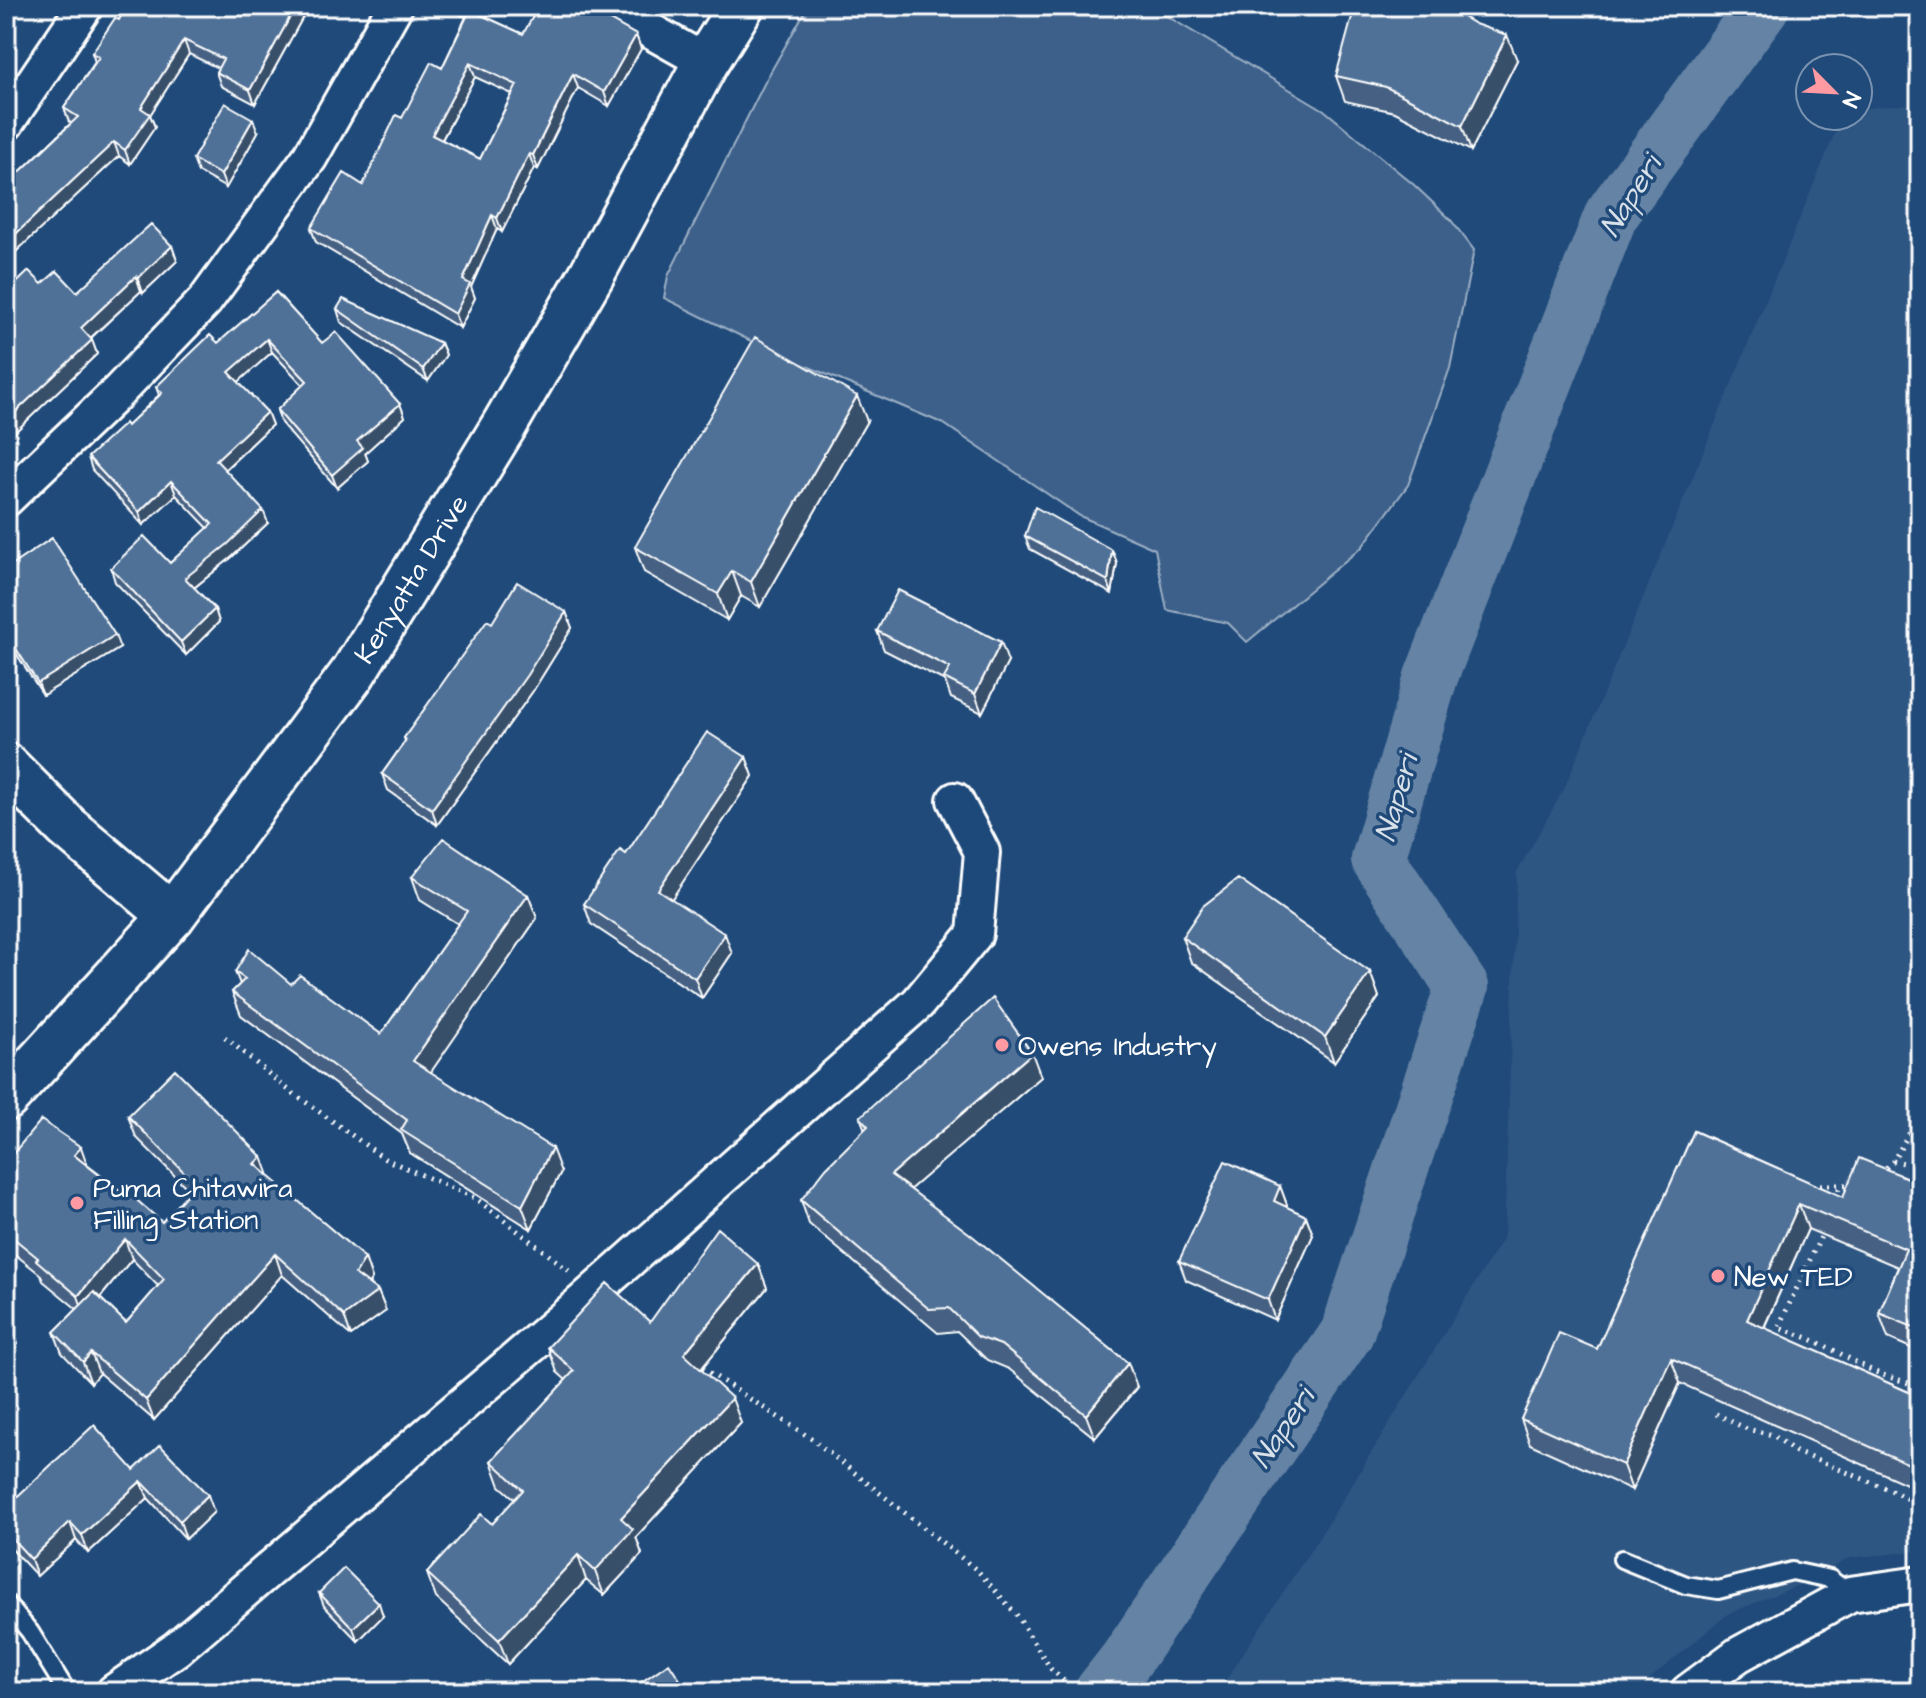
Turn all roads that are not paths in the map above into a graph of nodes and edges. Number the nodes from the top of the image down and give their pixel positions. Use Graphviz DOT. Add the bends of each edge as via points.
graph roads {
  1 [pos="85,6"];
  2 [pos="395,6"];
  3 [pos="606,6"];
  4 [pos="741,6"];
  5 [pos="706,62"];
  6 [pos="6,123"];
  7 [pos="6,499"];
  8 [pos="6,766"];
  9 [pos="955,800"];
  10 [pos="172,916"];
  11 [pos="6,1098"];
  12 [pos="1622,1559"];
  13 [pos="1920,1584"];
  14 [pos="1850,1594"];
  15 [pos="6,1603"];
  16 [pos="67,1692"];
  17 [pos="114,1692"];
  18 [pos="1688,1692"];
  1 -- 6 [label="street"];
  2 -- 7 [label="street" via="310,157 205,301"];
  3 -- 5 [label="street"];
  4 -- 5 [label="main road, Kenyatta Drive"];
  5 -- 10 [label="main road, Kenyatta Drive" via="592,274 353,673"];
  8 -- 10 [label="main road" via="67,827"];
  9 -- 17 [label="street" via="982,852 975,934 918,1003 595,1290 176,1649"];
  10 -- 11 [label="main road, Kenyatta Drive"];
  12 -- 14 [label="lane" via="1686,1585 1718,1590 1792,1571 1830,1579"];
  13 -- 14 [label="street"];
  14 -- 18 [label="street" via="1738,1655"];
  15 -- 16 [label="lane"];
}
